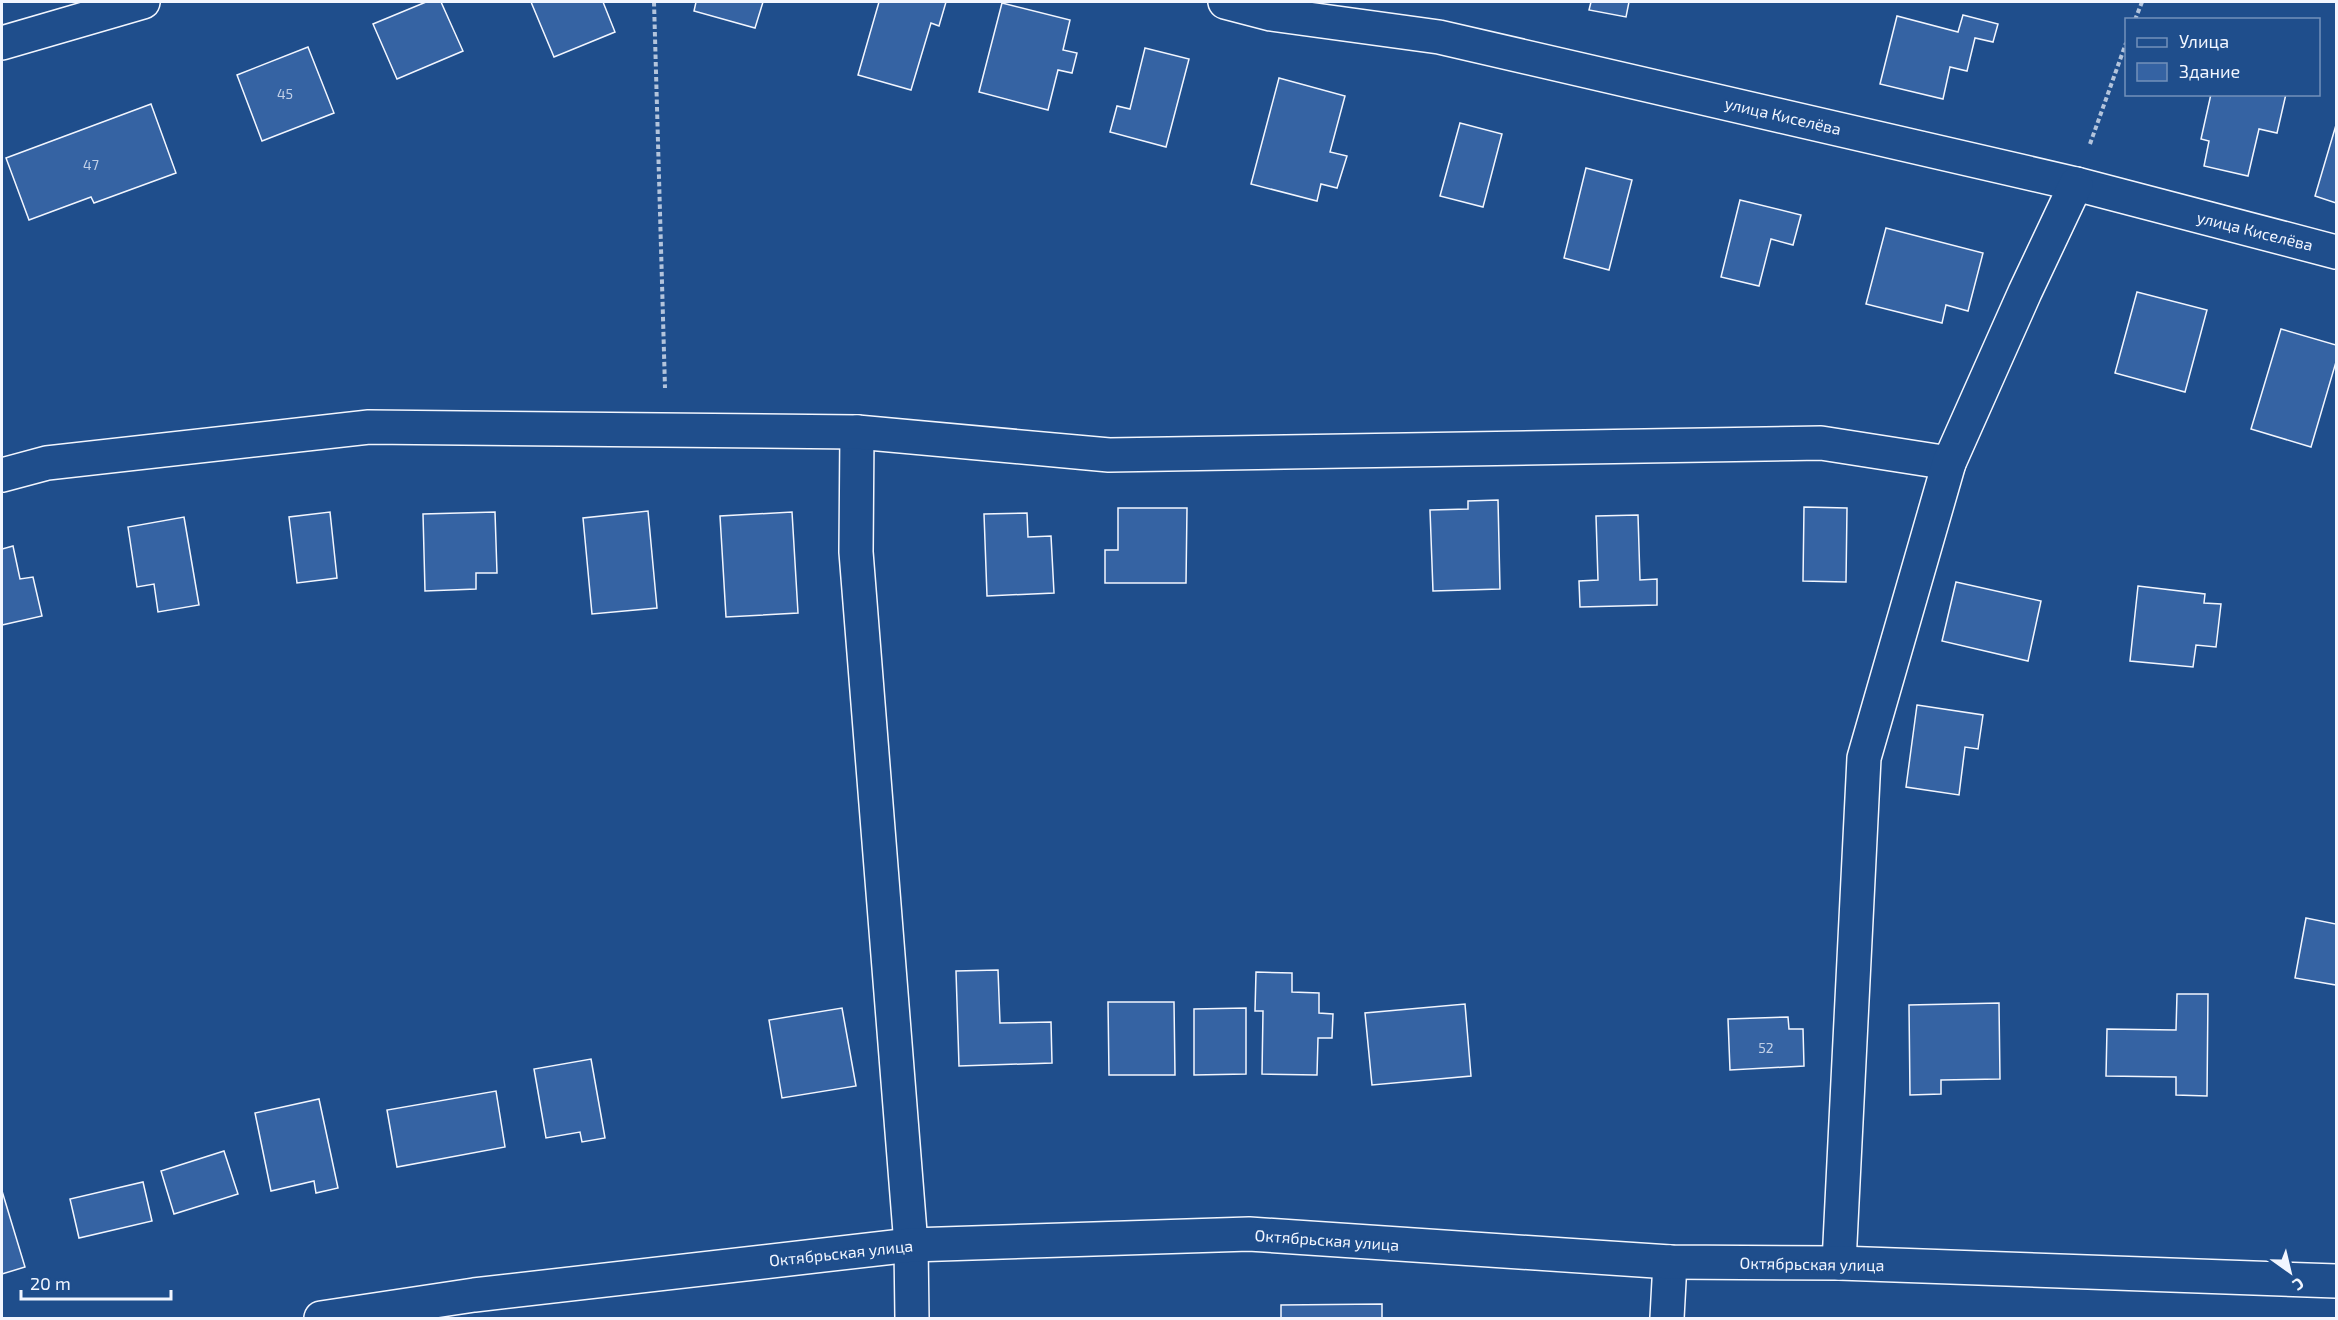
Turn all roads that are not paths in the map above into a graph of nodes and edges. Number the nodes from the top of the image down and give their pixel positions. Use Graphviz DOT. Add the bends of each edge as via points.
graph roads {
  1 [pos="143,2"];
  2 [pos="1225,2"];
  3 [pos="2,43"];
  4 [pos="2076,184"];
  5 [pos="2337,252"];
  6 [pos="857,432"];
  7 [pos="1949,463"];
  8 [pos="2,475"];
  9 [pos="911,1245"];
  10 [pos="1670,1262"];
  11 [pos="1839,1263"];
  12 [pos="2337,1281"];
  13 [pos="321,1318"];
  14 [pos="912,1318"];
  15 [pos="1667,1318"];
  1 -- 3 [label="street"];
  2 -- 4 [label="street, улица Киселёва" via="1271,14 1439,37"];
  4 -- 5 [label="street, улица Киселёва"];
  4 -- 7 [label="street"];
  6 -- 7 [label="street" via="1109,455 1821,443"];
  6 -- 8 [label="street" via="369,427 47,463"];
  6 -- 9 [label="street" via="856,552"];
  7 -- 11 [label="street" via="1864,758"];
  9 -- 10 [label="street, Октябрьская улица" via="1249,1234"];
  9 -- 13 [label="street, Октябрьская улица" via="474,1295"];
  9 -- 14 [label="street"];
  10 -- 11 [label="street, Октябрьская улица"];
  10 -- 15 [label="street"];
  11 -- 12 [label="street, Октябрьская улица"];
}
